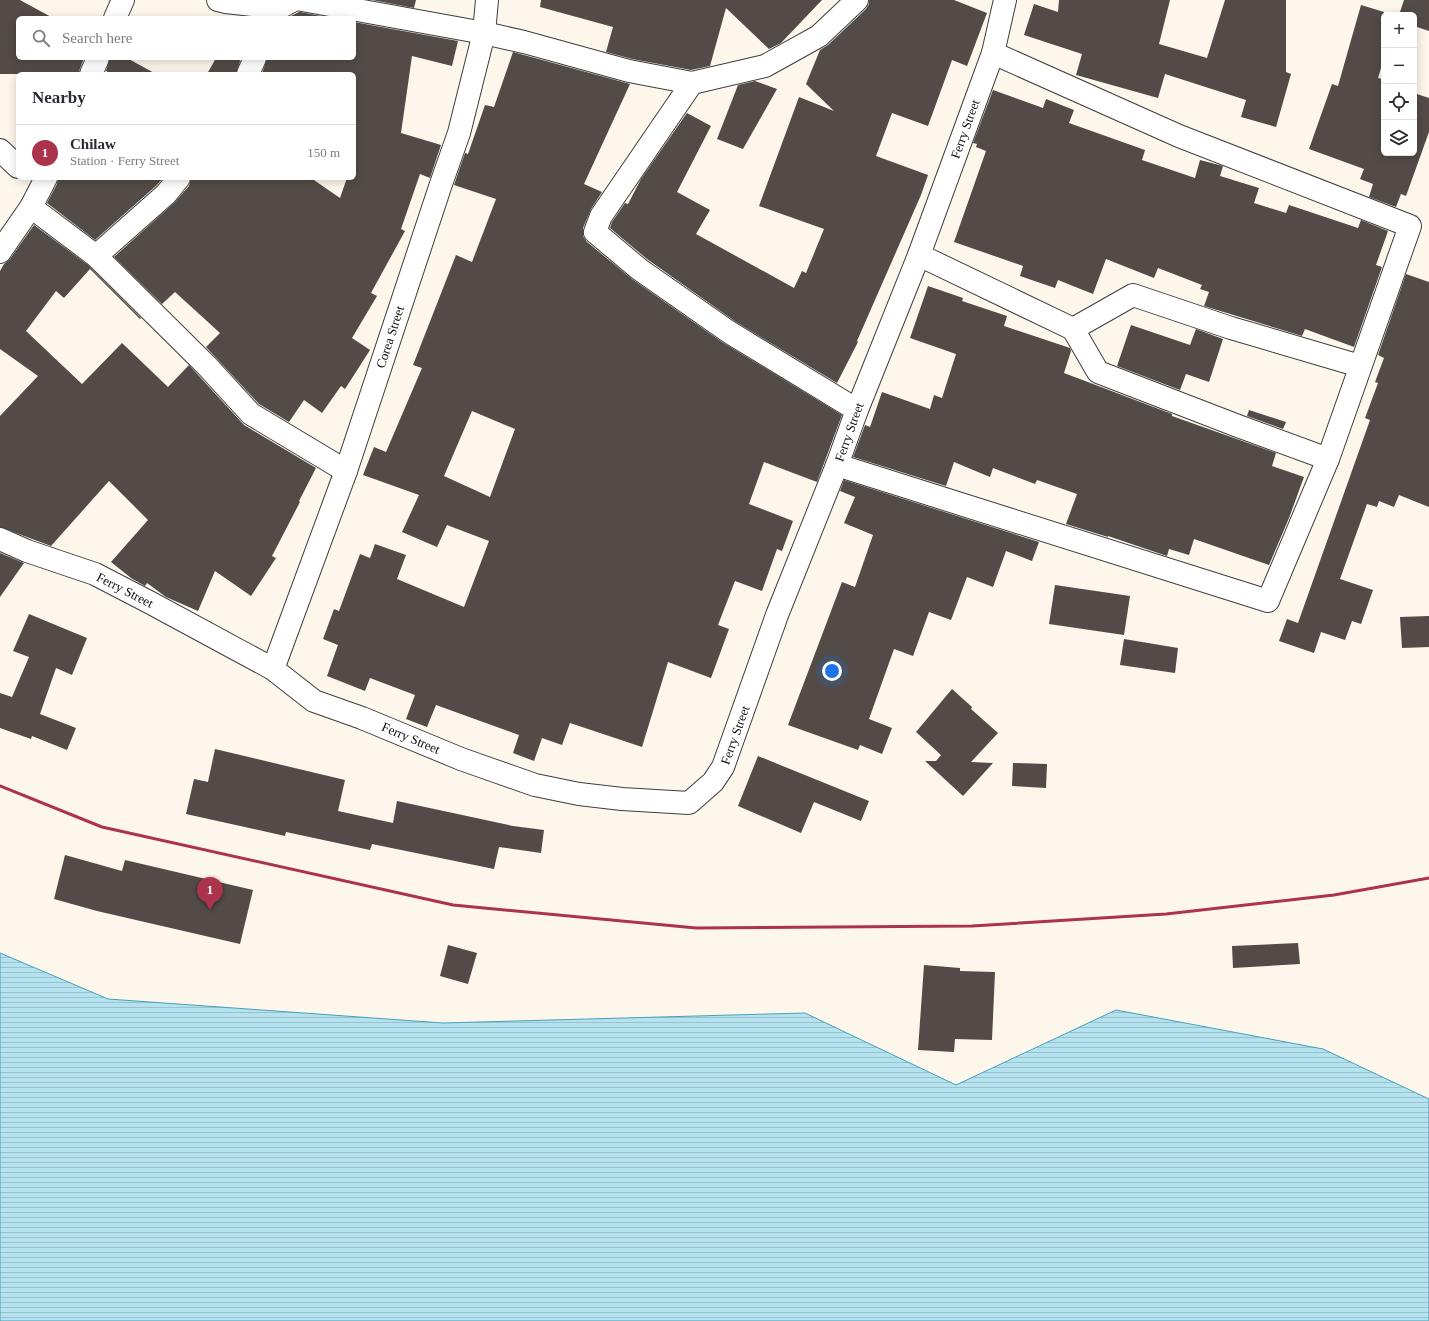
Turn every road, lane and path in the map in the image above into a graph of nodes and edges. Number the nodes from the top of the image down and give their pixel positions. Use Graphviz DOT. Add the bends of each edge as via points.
graph roads {
  1 [pos="218,0"];
  2 [pos="302,0"];
  3 [pos="486,0"];
  4 [pos="857,0"];
  5 [pos="1005,0"];
  6 [pos="282,9"];
  7 [pos="484,33"];
  8 [pos="993,53"];
  9 [pos="97,60"];
  10 [pos="254,60"];
  11 [pos="92,72"];
  12 [pos="249,72"];
  13 [pos="692,83"];
  14 [pos="0,150"];
  15 [pos="16,165"];
  16 [pos="177,180"];
  17 [pos="40,181"];
  18 [pos="31,207"];
  19 [pos="0,252"];
  20 [pos="919,255"];
  21 [pos="96,256"];
  22 [pos="1073,329"];
  23 [pos="1360,366"];
  24 [pos="857,410"];
  25 [pos="1328,459"];
  26 [pos="837,465"];
  27 [pos="346,471"];
  28 [pos="0,539"];
  29 [pos="273,669"];
  1 -- 6 [label="street"];
  2 -- 7 [label="street"];
  3 -- 7 [label="street, Corea Street"];
  4 -- 13 [label="street" via="819,36 765,66"];
  5 -- 8 [label="street, Ferry Street"];
  7 -- 13 [label="street" via="629,71"];
  7 -- 27 [label="street, Corea Street" via="459,133"];
  8 -- 20 [label="street, Ferry Street"];
  8 -- 23 [label="street" via="1179,136 1410,226"];
  9 -- 11 [label="street"];
  10 -- 12 [label="street"];
  13 -- 24 [label="street" via="600,216 595,232 639,269 729,332"];
  14 -- 15 [label="street"];
  16 -- 21 [label="street" via="166,194"];
  17 -- 18 [label="street"];
  18 -- 19 [label="street"];
  18 -- 21 [label="street"];
  20 -- 22 [label="street"];
  20 -- 24 [label="street, Ferry Street"];
  21 -- 27 [label="street" via="207,366 251,414"];
  22 -- 23 [label="street" via="1134,295 1231,328"];
  22 -- 25 [label="street" via="1098,372"];
  23 -- 25 [label="street"];
  24 -- 26 [label="street, Ferry Street"];
  25 -- 26 [label="street" via="1268,602"];
  26 -- 29 [label="street, Ferry Street" via="777,615 723,768 713,782 689,803 622,799 535,785 314,701"];
  27 -- 29 [label="street, Corea Street"];
  28 -- 29 [label="street, Ferry Street" via="95,574"];
}
